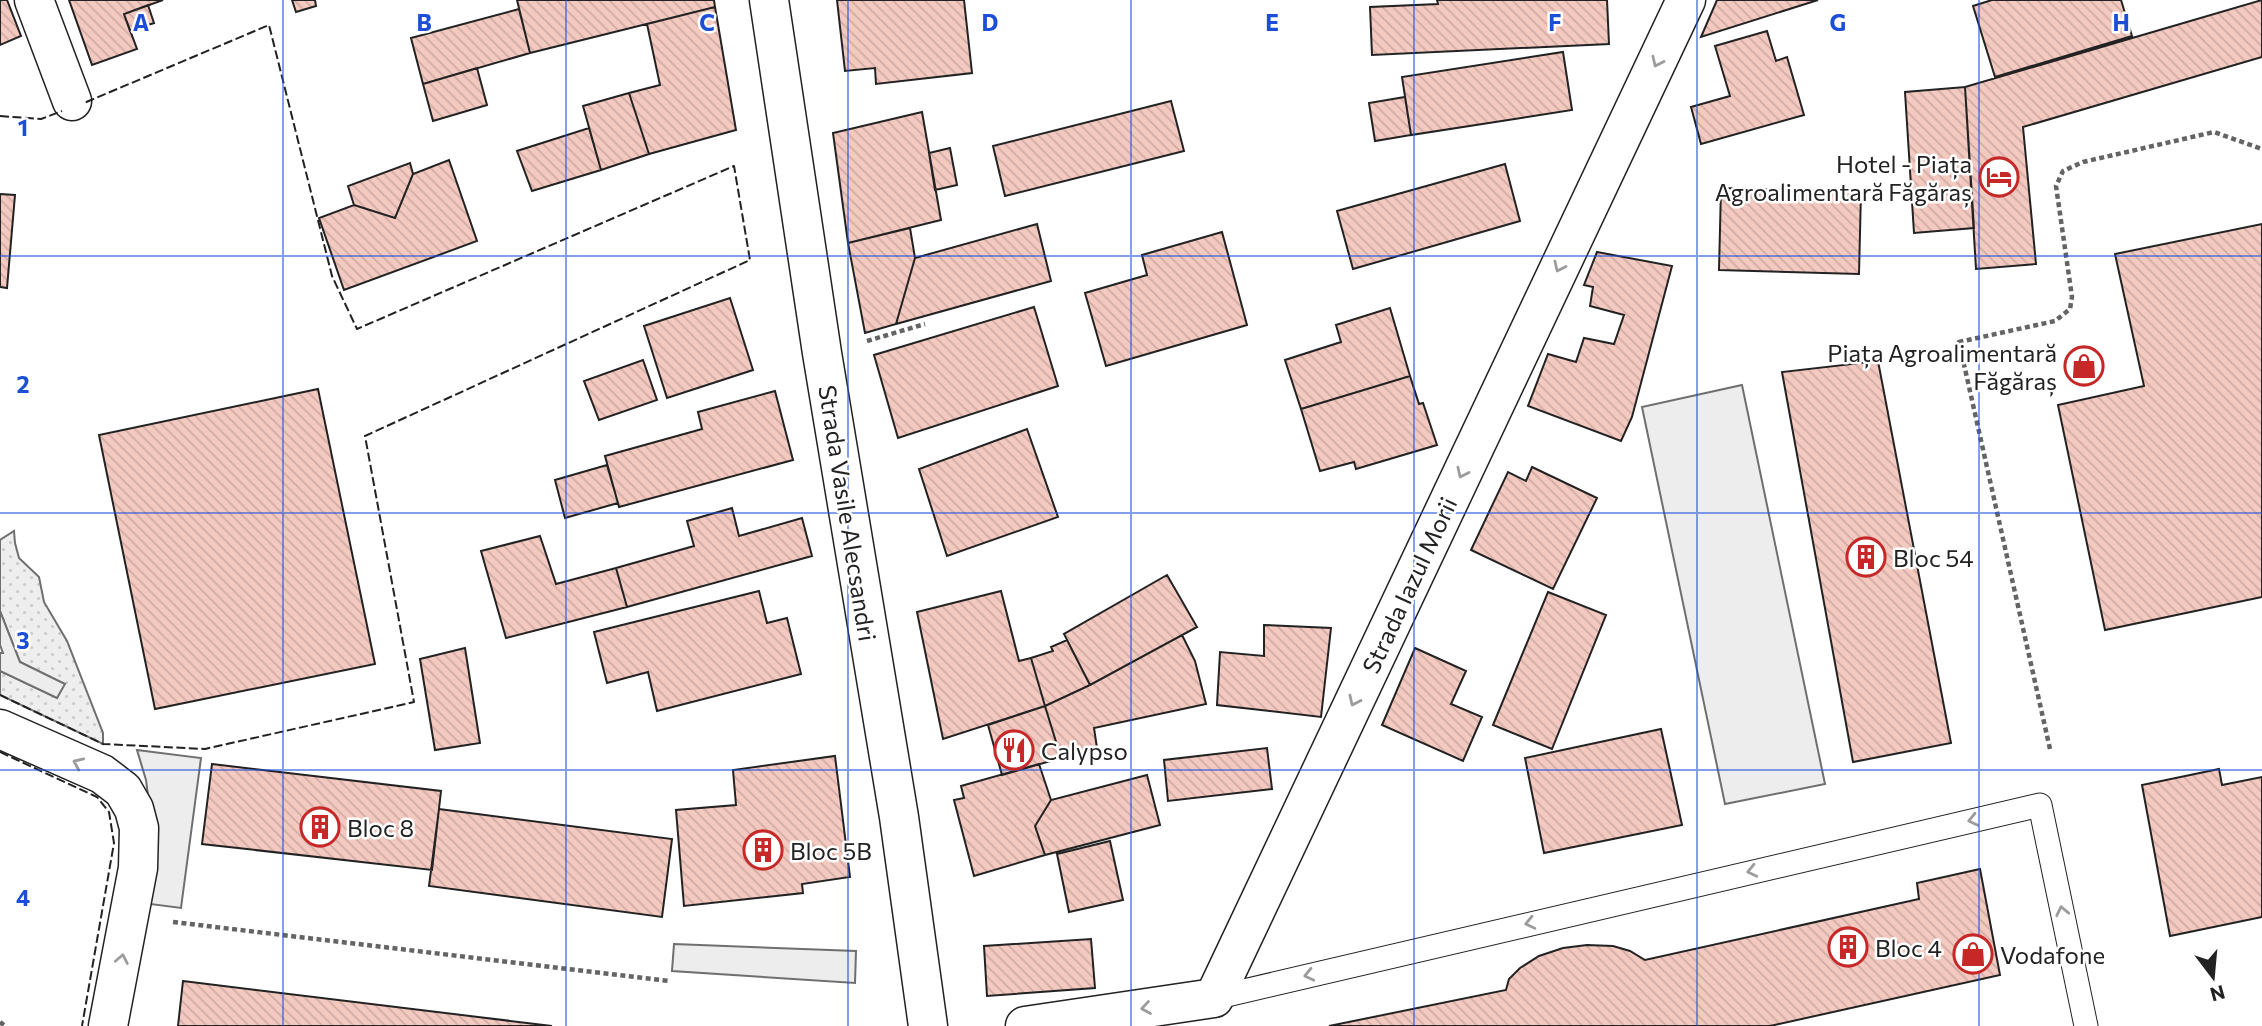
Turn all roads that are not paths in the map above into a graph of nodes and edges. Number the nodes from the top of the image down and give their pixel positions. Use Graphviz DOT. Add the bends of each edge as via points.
graph roads {
  1 [pos="34,0"];
  2 [pos="769,0"];
  3 [pos="1686,0"];
  4 [pos="72,101"];
  5 [pos="0,729"];
  6 [pos="1214,998"];
  7 [pos="108,1026"];
  8 [pos="928,1026"];
  9 [pos="1025,1026"];
  10 [pos="2085,1026"];
  1 -- 4 [label="street"];
  2 -- 8 [label="street, Strada Vasile Alecsandri"];
  3 -- 6 [label="street, Strada Iazul Morii, one-way"];
  7 -- 5 [label="street, one-way" via="138,868 139,839 130,800 102,774"];
  6 -- 9 [label="street, one-way"];
  10 -- 6 [label="lane, one-way" via="2040,805"];
}
